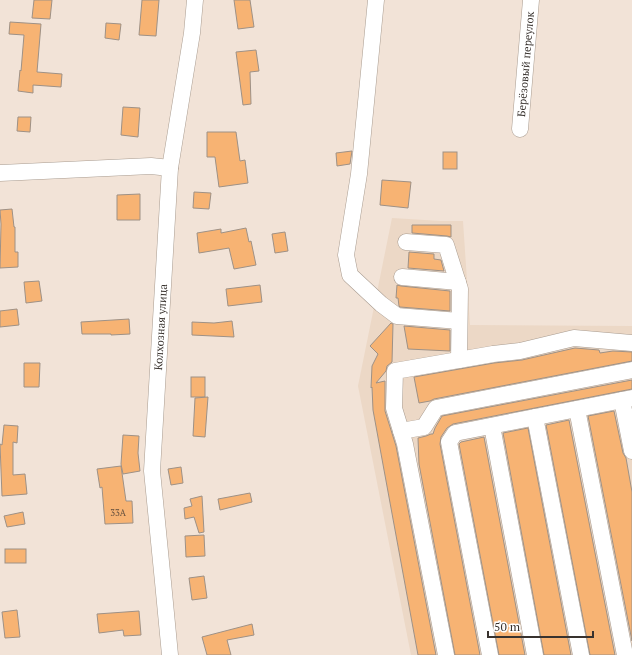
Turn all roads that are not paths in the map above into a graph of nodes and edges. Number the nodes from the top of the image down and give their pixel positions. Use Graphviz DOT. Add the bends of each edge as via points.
graph roads {
  1 [pos="194,0"];
  2 [pos="376,0"];
  3 [pos="531,0"];
  4 [pos="520,128"];
  5 [pos="170,168"];
  6 [pos="0,173"];
  7 [pos="406,242"];
  8 [pos="402,277"];
  9 [pos="458,282"];
  10 [pos="459,321"];
  11 [pos="632,343"];
  12 [pos="459,360"];
  13 [pos="632,370"];
  14 [pos="627,399"];
  15 [pos="577,409"];
  16 [pos="535,417"];
  17 [pos="492,426"];
  18 [pos="401,431"];
  19 [pos="632,451"];
  20 [pos="170,655"];
  21 [pos="446,655"];
  22 [pos="490,655"];
  23 [pos="535,655"];
  24 [pos="581,655"];
  25 [pos="625,655"];
  1 -- 5 [label="street, Колхозная улица" via="192,33"];
  2 -- 10 [label="street" via="358,174 346,255 350,275 380,304 398,316"];
  3 -- 4 [label="street, Берёзовый переулок"];
  5 -- 6 [label="street" via="151,166"];
  5 -- 20 [label="street, Колхозная улица" via="152,471"];
  7 -- 9 [label="street" via="446,245"];
  8 -- 9 [label="street"];
  9 -- 10 [label="street"];
  10 -- 12 [label="street"];
  11 -- 12 [label="street" via="574,338 520,351"];
  12 -- 18 [label="street" via="395,370 394,408"];
  13 -- 18 [label="street" via="436,408 424,427"];
  14 -- 15 [label="street"];
  14 -- 19 [label="street"];
  15 -- 16 [label="street"];
  15 -- 25 [label="street"];
  16 -- 17 [label="street"];
  16 -- 24 [label="street"];
  17 -- 22 [label="street" via="455,433 449,442"];
  17 -- 23 [label="street"];
  18 -- 21 [label="street"];
}
